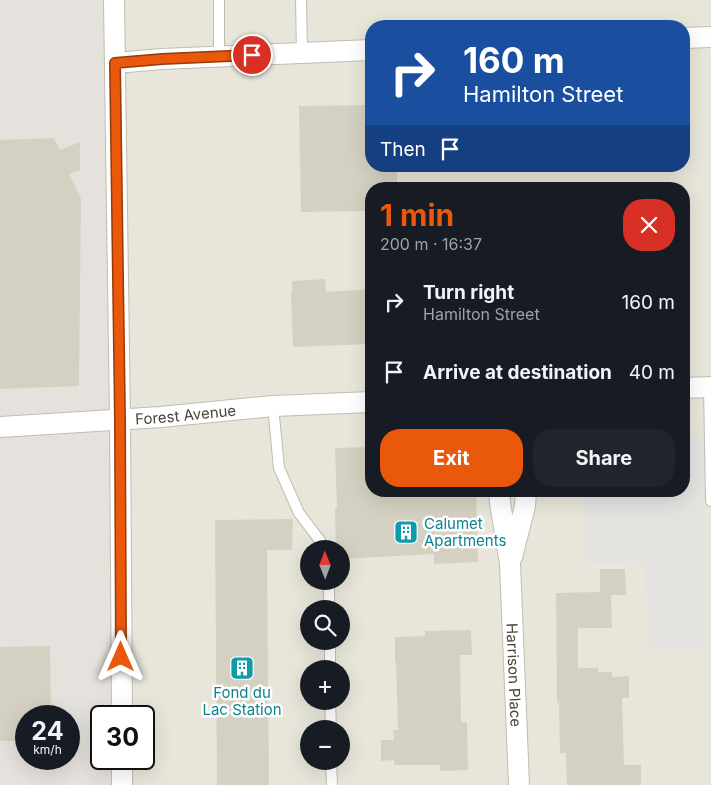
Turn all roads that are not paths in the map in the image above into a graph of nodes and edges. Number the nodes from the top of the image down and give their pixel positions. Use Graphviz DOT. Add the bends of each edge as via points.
graph roads {
  1 [pos="114,0"];
  2 [pos="219,0"];
  3 [pos="301,0"];
  4 [pos="711,37"];
  5 [pos="690,38"];
  6 [pos="365,50"];
  7 [pos="302,53"];
  8 [pos="219,57"];
  9 [pos="115,63"];
  10 [pos="710,387"];
  11 [pos="690,388"];
  12 [pos="365,402"];
  13 [pos="273,406"];
  14 [pos="120,420"];
  15 [pos="0,427"];
  16 [pos="500,497"];
  17 [pos="526,497"];
  18 [pos="711,500"];
  19 [pos="319,540"];
  20 [pos="510,564"];
  21 [pos="122,705"];
  22 [pos="122,770"];
  23 [pos="331,770"];
  24 [pos="122,785"];
  25 [pos="332,785"];
  26 [pos="519,785"];
  1 -- 9 [label="street"];
  2 -- 8 [label="lane"];
  3 -- 7 [label="lane"];
  4 -- 5 [label="street"];
  6 -- 7 [label="street"];
  7 -- 8 [label="street"];
  8 -- 9 [label="street"];
  9 -- 14 [label="street"];
  10 -- 11 [label="street"];
  10 -- 18 [label="lane"];
  12 -- 13 [label="street, Forest Avenue"];
  13 -- 14 [label="street, Forest Avenue"];
  13 -- 19 [label="lane" via="279,468 299,513"];
  14 -- 15 [label="street, Forest Avenue"];
  14 -- 21 [label="street"];
  16 -- 20 [label="street, Harrison Place"];
  17 -- 20 [label="street, Harrison Place"];
  20 -- 26 [label="street, Harrison Place"];
  22 -- 24 [label="street"];
  23 -- 25 [label="lane"];
}
